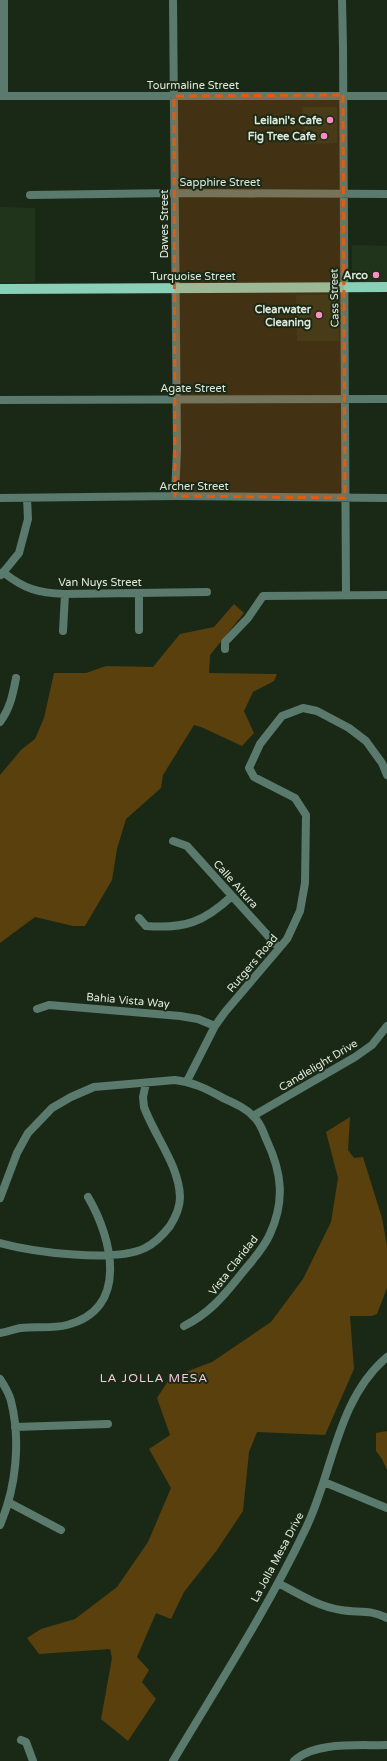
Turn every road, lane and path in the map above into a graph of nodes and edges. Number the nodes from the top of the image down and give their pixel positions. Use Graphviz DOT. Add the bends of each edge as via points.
graph roads {
  1 [pos="0,0"];
  2 [pos="5,0"];
  3 [pos="173,0"];
  4 [pos="342,0"];
  5 [pos="2,96"];
  6 [pos="174,96"];
  7 [pos="343,96"];
  8 [pos="387,96"];
  9 [pos="175,193"];
  10 [pos="344,194"];
  11 [pos="387,194"];
  12 [pos="30,195"];
  13 [pos="175,287"];
  14 [pos="345,287"];
  15 [pos="387,287"];
  16 [pos="0,289"];
  17 [pos="387,398"];
  18 [pos="345,399"];
  19 [pos="0,400"];
  20 [pos="176,400"];
  21 [pos="175,496"];
  22 [pos="0,498"];
  23 [pos="27,498"];
  24 [pos="345,498"];
  25 [pos="387,498"];
  26 [pos="2,574"];
  27 [pos="207,592"];
  28 [pos="139,593"];
  29 [pos="65,594"];
  30 [pos="346,595"];
  31 [pos="387,595"];
  32 [pos="139,630"];
  33 [pos="63,631"];
  34 [pos="225,649"];
  35 [pos="16,678"];
  36 [pos="0,722"];
  37 [pos="387,775"];
  38 [pos="173,841"];
  39 [pos="232,896"];
  40 [pos="139,918"];
  41 [pos="279,948"];
  42 [pos="37,1009"];
  43 [pos="215,1026"];
  44 [pos="387,1026"];
  45 [pos="187,1082"];
  46 [pos="146,1083"];
  47 [pos="253,1116"];
  48 [pos="88,1197"];
  49 [pos="0,1198"];
  50 [pos="0,1243"];
  51 [pos="108,1254"];
  52 [pos="184,1326"];
  53 [pos="0,1333"];
  54 [pos="387,1357"];
  55 [pos="0,1379"];
  56 [pos="108,1424"];
  57 [pos="15,1427"];
  58 [pos="324,1482"];
  59 [pos="8,1502"];
  60 [pos="387,1508"];
  61 [pos="0,1525"];
  62 [pos="61,1530"];
  63 [pos="278,1583"];
  64 [pos="387,1618"];
  65 [pos="21,1740"];
  66 [pos="387,1744"];
  67 [pos="33,1761"];
  68 [pos="172,1761"];
  69 [pos="294,1761"];
  1 -- 2 [label="street"];
  2 -- 5 [label="street"];
  3 -- 6 [label="street, Dawes Street"];
  4 -- 7 [label="street, Cass Street"];
  5 -- 6 [label="street, Tourmaline Street"];
  6 -- 7 [label="street, Tourmaline Street"];
  6 -- 9 [label="street, Dawes Street"];
  7 -- 8 [label="street, Tourmaline Street"];
  7 -- 10 [label="street, Cass Street"];
  9 -- 10 [label="street, Sapphire Street"];
  9 -- 12 [label="street, Sapphire Street"];
  9 -- 13 [label="street, Dawes Street"];
  10 -- 11 [label="street, Sapphire Street"];
  10 -- 14 [label="street, Cass Street"];
  13 -- 14 [label="main road, Turquoise Street"];
  13 -- 16 [label="main road, Turquoise Street"];
  13 -- 20 [label="street, Dawes Street"];
  14 -- 15 [label="main road, Turquoise Street"];
  14 -- 18 [label="street, Cass Street"];
  17 -- 18 [label="street, Agate Street"];
  18 -- 20 [label="street, Agate Street"];
  18 -- 24 [label="street, Cass Street"];
  19 -- 20 [label="street, Agate Street"];
  20 -- 21 [label="street, Dawes Street"];
  21 -- 23 [label="street, Archer Street"];
  21 -- 24 [label="street, Archer Street"];
  22 -- 23 [label="street, Archer Street"];
  23 -- 26 [label="street" via="28,519 19,553"];
  24 -- 25 [label="street, Archer Street"];
  24 -- 30 [label="street, Cass Street"];
  26 -- 29 [label="street, Van Nuys Street" via="41,593"];
  27 -- 28 [label="street, Van Nuys Street"];
  28 -- 29 [label="street, Van Nuys Street"];
  28 -- 32 [label="street"];
  29 -- 33 [label="street"];
  30 -- 31 [label="street"];
  30 -- 34 [label="street" via="264,596 226,642"];
  35 -- 36 [label="street" via="7,713"];
  37 -- 41 [label="street, Rutgers Road" via="366,740 317,711 303,708 282,716 260,744 249,768 254,777 295,798 306,815 305,883 300,911 287,939"];
  38 -- 39 [label="street, Calle Altura" via="187,846"];
  39 -- 40 [label="street" via="216,911 196,922 172,927 146,926"];
  39 -- 41 [label="street, Calle Altura"];
  41 -- 43 [label="street, Rutgers Road"];
  42 -- 43 [label="street, Bahia Vista Way" via="50,1005 180,1016 198,1019"];
  43 -- 45 [label="street, Rutgers Road"];
  44 -- 47 [label="street, Candlelight Drive" via="372,1045 355,1057"];
  45 -- 46 [label="street" via="175,1080"];
  45 -- 47 [label="street, Vista Claridad" via="196,1084"];
  46 -- 49 [label="street" via="94,1088 52,1108 28,1133 17,1153"];
  46 -- 51 [label="street" via="144,1107 178,1180 180,1199 176,1217 162,1236 145,1248 128,1253"];
  47 -- 52 [label="street, Vista Claridad" via="259,1122 273,1154 281,1188 278,1212 262,1249 217,1304"];
  48 -- 51 [label="street" via="107,1241"];
  50 -- 51 [label="street" via="64,1254"];
  51 -- 53 [label="street" via="111,1273 108,1290 101,1304 85,1319 66,1325 20,1328"];
  54 -- 58 [label="street, La Jolla Mesa Drive" via="357,1393 343,1424"];
  55 -- 57 [label="street" via="11,1400"];
  56 -- 57 [label="street"];
  57 -- 59 [label="street" via="16,1458"];
  58 -- 60 [label="street"];
  58 -- 63 [label="street, La Jolla Mesa Drive" via="306,1529"];
  59 -- 61 [label="street"];
  59 -- 62 [label="street"];
  63 -- 64 [label="street" via="319,1605 342,1611 367,1611"];
  63 -- 68 [label="street, La Jolla Mesa Drive"];
  65 -- 67 [label="street" via="26,1742"];
  66 -- 69 [label="street" via="327,1747 311,1751"];
}
